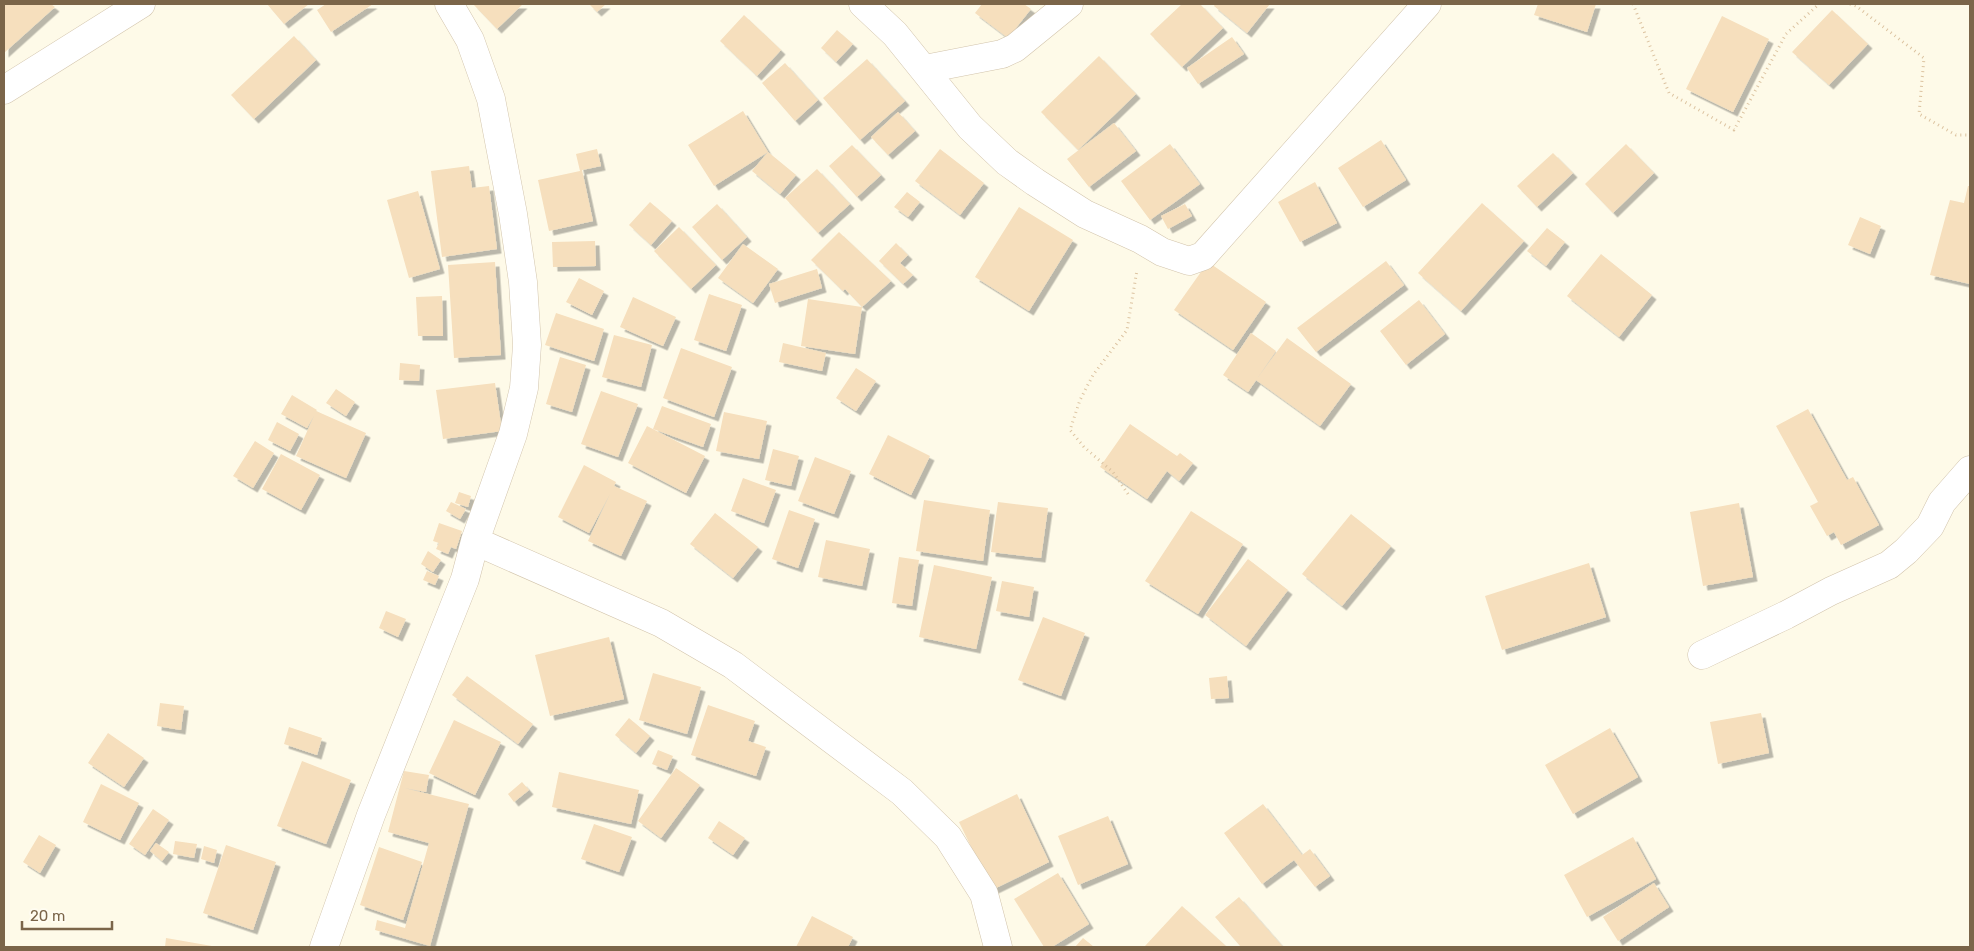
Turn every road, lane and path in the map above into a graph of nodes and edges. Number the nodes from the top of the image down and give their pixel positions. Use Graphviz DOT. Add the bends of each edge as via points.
graph roads {
  1 [pos="141,4"];
  2 [pos="449,4"];
  3 [pos="863,4"];
  4 [pos="1069,4"];
  5 [pos="1427,4"];
  6 [pos="1633,4"];
  7 [pos="1819,4"];
  8 [pos="1850,4"];
  9 [pos="925,69"];
  10 [pos="4,90"];
  11 [pos="1970,135"];
  12 [pos="1140,239"];
  13 [pos="1970,470"];
  14 [pos="1128,494"];
  15 [pos="475,541"];
  16 [pos="1702,655"];
  17 [pos="324,947"];
  18 [pos="998,947"];
  1 -- 10 [label="street"];
  2 -- 15 [label="street" via="470,40 491,99 523,282 527,345 524,388 513,434"];
  3 -- 9 [label="street"];
  4 -- 9 [label="street" via="1016,48 1002,54"];
  5 -- 12 [label="street" via="1204,256 1189,261"];
  6 -- 7 [label="path" via="1669,92 1734,130 1786,34"];
  8 -- 11 [label="path" via="1924,58 1919,114 1956,135"];
  9 -- 12 [label="street" via="970,127 1007,162 1085,214"];
  12 -- 14 [label="path" via="1127,330 1093,375 1070,430 1113,472"];
  13 -- 16 [label="street" via="1942,502 1930,526 1889,565"];
  15 -- 17 [label="street" via="465,579 371,814"];
  15 -- 18 [label="street" via="669,628 733,666 902,792 948,837 984,894"];
}
